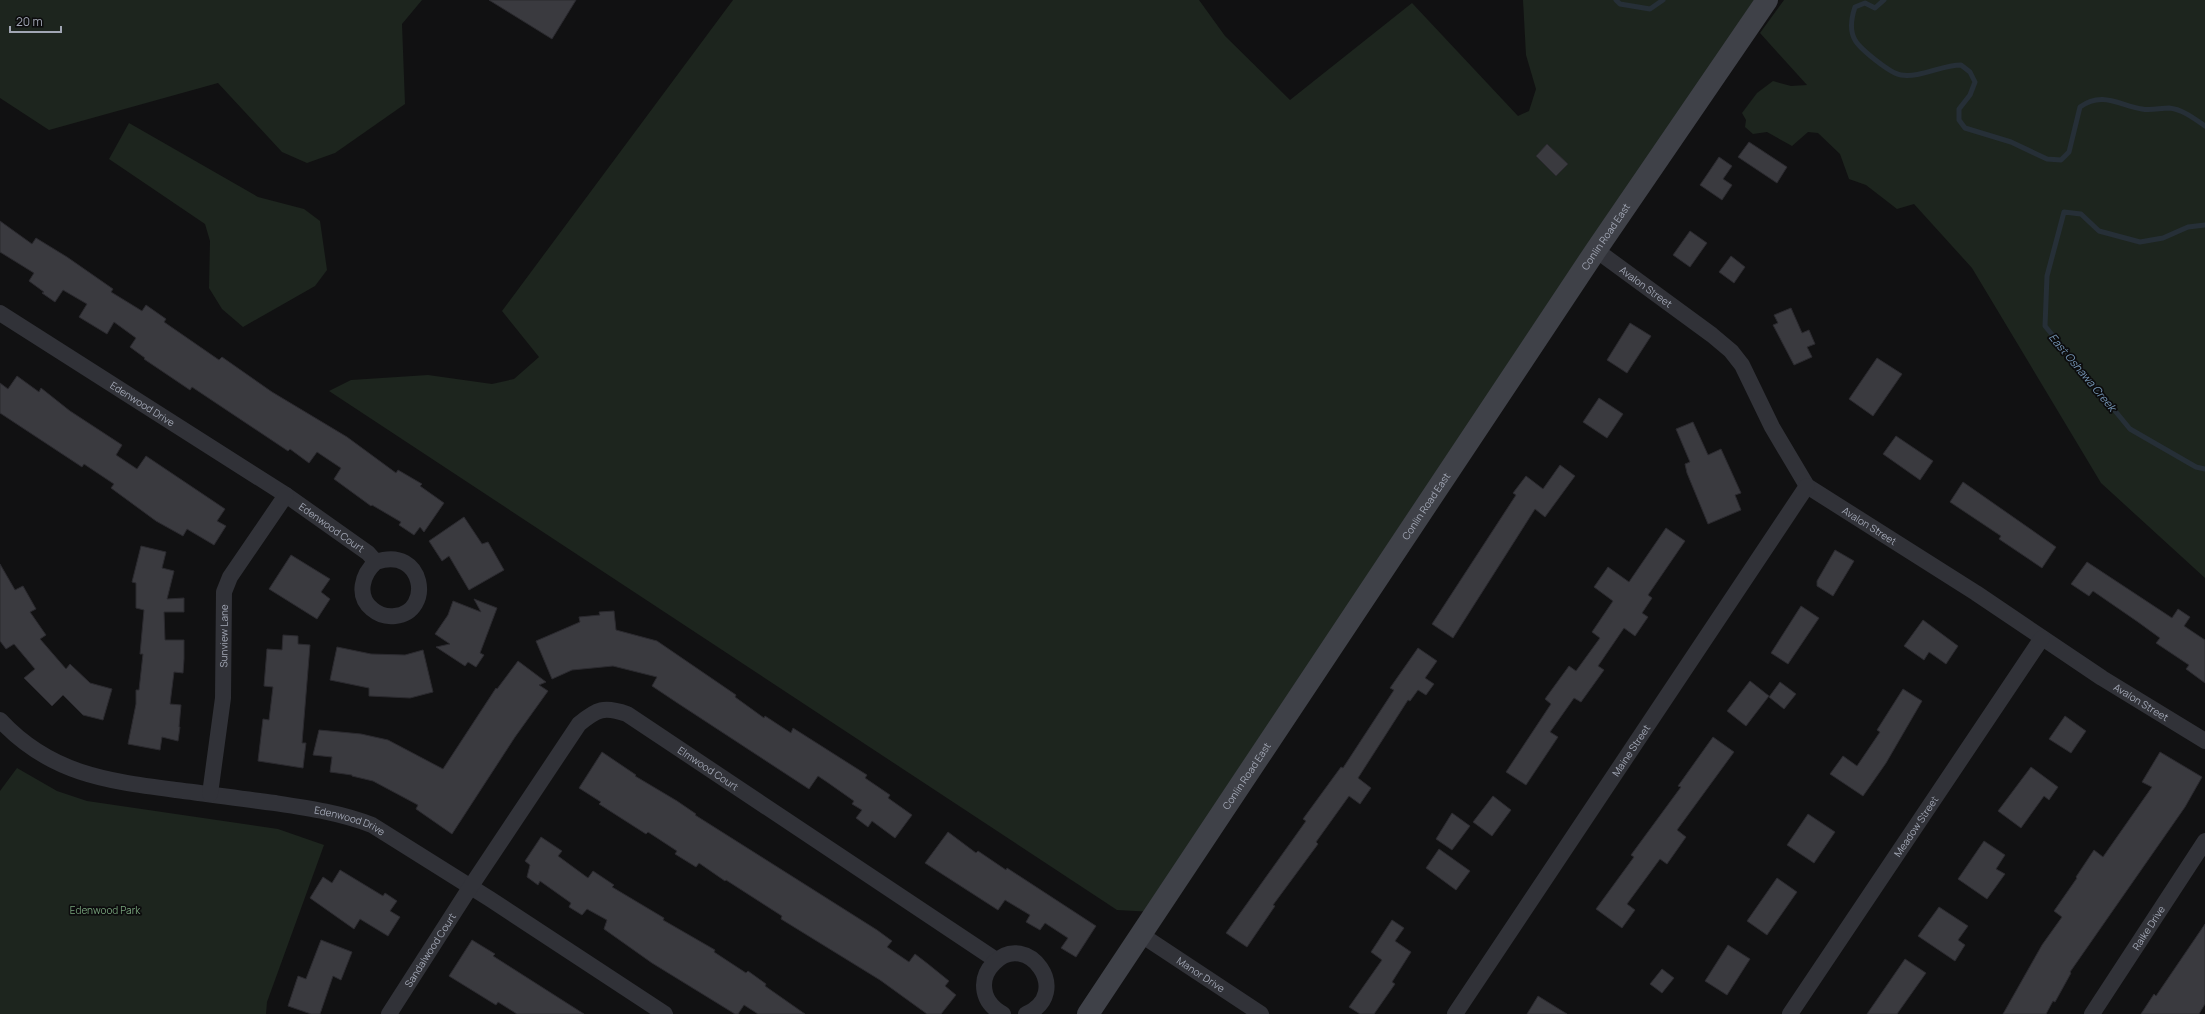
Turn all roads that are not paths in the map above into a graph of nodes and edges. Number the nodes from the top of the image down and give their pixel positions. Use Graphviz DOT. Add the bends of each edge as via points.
graph roads {
  1 [pos="1767,0"];
  2 [pos="1596,250"];
  3 [pos="0,312"];
  4 [pos="1807,486"];
  5 [pos="286,494"];
  6 [pos="376,562"];
  7 [pos="2042,638"];
  8 [pos="0,720"];
  9 [pos="2205,741"];
  10 [pos="210,794"];
  11 [pos="2205,841"];
  12 [pos="470,886"];
  13 [pos="1140,934"];
  14 [pos="996,960"];
  15 [pos="389,1014"];
  16 [pos="665,1014"];
  17 [pos="1004,1014"];
  18 [pos="1026,1014"];
  19 [pos="1088,1014"];
  20 [pos="1262,1014"];
  21 [pos="1455,1014"];
  22 [pos="1790,1014"];
  23 [pos="2092,1014"];
  1 -- 2 [label="street, Conlin Road East"];
  2 -- 4 [label="street, Avalon Street" via="1731,351 1742,365 1772,427"];
  2 -- 13 [label="street, Conlin Road East"];
  3 -- 5 [label="street, Edenwood Drive"];
  4 -- 7 [label="street, Avalon Street"];
  4 -- 21 [label="street, Maine Street"];
  5 -- 6 [label="street, Edenwood Court" via="368,553"];
  5 -- 10 [label="street, Sunview Lane" via="230,578 224,592 223,698"];
  7 -- 9 [label="street, Avalon Street"];
  7 -- 22 [label="street, Meadow Street"];
  8 -- 10 [label="street, Edenwood Drive" via="23,741 40,752 89,776"];
  10 -- 12 [label="street, Edenwood Drive" via="358,819 388,833"];
  11 -- 23 [label="street, Raike Drive"];
  12 -- 14 [label="street, Elmwood Court" via="579,724 593,712 606,708 627,714"];
  12 -- 15 [label="street, Sandalwood Court"];
  12 -- 16 [label="street, Edenwood Drive"];
  13 -- 19 [label="street, Conlin Road East"];
  13 -- 20 [label="street, Manor Drive"];
  14 -- 17 [label="street" via="986,976 985,990 990,1003"];
  14 -- 18 [label="street" via="1016,954 1034,960 1041,968 1046,982 1044,997 1039,1005"];
}
